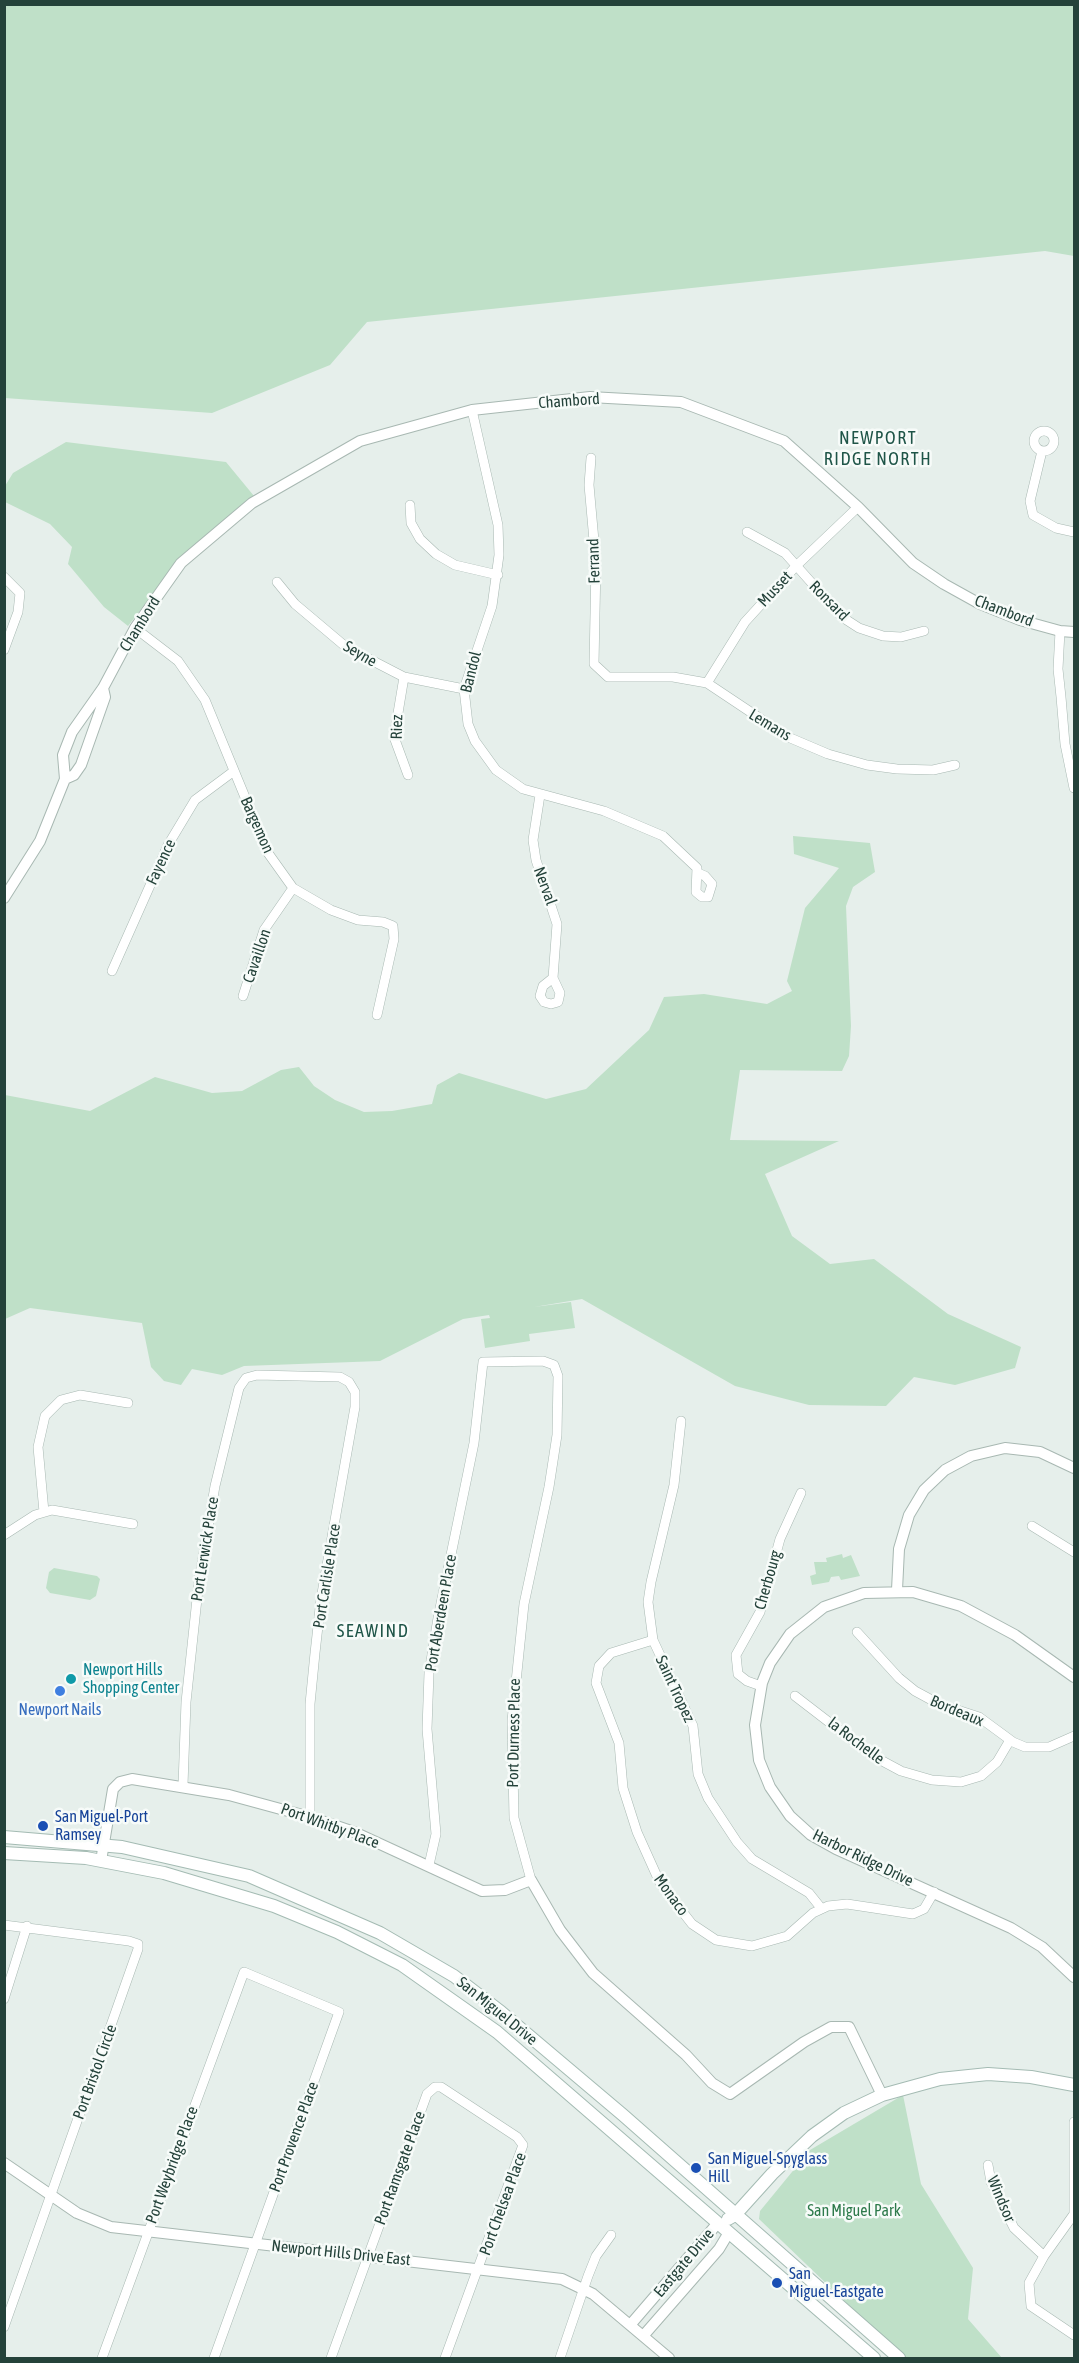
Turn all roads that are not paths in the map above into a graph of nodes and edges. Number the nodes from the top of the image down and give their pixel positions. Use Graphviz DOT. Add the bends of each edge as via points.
graph roads {
  1 [pos="472,410"];
  2 [pos="1042,451"];
  3 [pos="591,458"];
  4 [pos="410,505"];
  5 [pos="858,507"];
  6 [pos="747,532"];
  7 [pos="1074,532"];
  8 [pos="796,566"];
  9 [pos="498,575"];
  10 [pos="4,577"];
  11 [pos="277,582"];
  12 [pos="135,628"];
  13 [pos="924,631"];
  14 [pos="1060,631"];
  15 [pos="1074,632"];
  16 [pos="6,638"];
  17 [pos="4,650"];
  18 [pos="594,664"];
  19 [pos="404,677"];
  20 [pos="707,683"];
  21 [pos="103,688"];
  22 [pos="464,689"];
  23 [pos="74,730"];
  24 [pos="92,736"];
  25 [pos="955,765"];
  26 [pos="234,771"];
  27 [pos="408,775"];
  28 [pos="69,777"];
  29 [pos="1074,788"];
  30 [pos="540,795"];
  31 [pos="698,873"];
  32 [pos="293,888"];
  33 [pos="5,897"];
  34 [pos="112,971"];
  35 [pos="553,978"];
  36 [pos="243,996"];
  37 [pos="377,1015"];
  38 [pos="483,1362"];
  39 [pos="306,1375"];
  40 [pos="128,1403"];
  41 [pos="681,1421"];
  42 [pos="1074,1468"];
  43 [pos="801,1493"];
  44 [pos="44,1512"];
  45 [pos="133,1524"];
  46 [pos="1032,1526"];
  47 [pos="4,1536"];
  48 [pos="1074,1551"];
  49 [pos="897,1590"];
  50 [pos="857,1632"];
  51 [pos="653,1640"];
  52 [pos="1074,1677"];
  53 [pos="761,1686"];
  54 [pos="795,1696"];
  55 [pos="1074,1736"];
  56 [pos="1010,1740"];
  57 [pos="183,1785"];
  58 [pos="310,1817"];
  59 [pos="4,1837"];
  60 [pos="104,1845"];
  61 [pos="4,1853"];
  62 [pos="102,1861"];
  63 [pos="429,1865"];
  64 [pos="531,1880"];
  65 [pos="934,1892"];
  66 [pos="821,1908"];
  67 [pos="4,1925"];
  68 [pos="27,1926"];
  69 [pos="244,1972"];
  70 [pos="1074,1977"];
  71 [pos="4,1999"];
  72 [pos="1074,2085"];
  73 [pos="441,2087"];
  74 [pos="882,2095"];
  75 [pos="1074,2122"];
  76 [pos="4,2163"];
  77 [pos="988,2165"];
  78 [pos="51,2196"];
  79 [pos="1074,2214"];
  80 [pos="735,2215"];
  81 [pos="717,2224"];
  82 [pos="147,2232"];
  83 [pos="728,2234"];
  84 [pos="611,2235"];
  85 [pos="256,2244"];
  86 [pos="368,2256"];
  87 [pos="1044,2256"];
  88 [pos="479,2270"];
  89 [pos="584,2288"];
  90 [pos="631,2324"];
  91 [pos="4,2327"];
  92 [pos="644,2335"];
  93 [pos="1074,2335"];
  94 [pos="102,2358"];
  95 [pos="214,2358"];
  96 [pos="331,2358"];
  97 [pos="445,2358"];
  98 [pos="560,2358"];
  99 [pos="669,2358"];
  100 [pos="874,2358"];
  101 [pos="899,2358"];
  1 -- 5 [label="street, Chambord" via="590,398 681,402 784,441"];
  1 -- 9 [label="street, Bandol" via="498,525"];
  1 -- 12 [label="street, Chambord" via="360,441 252,503 181,563"];
  2 -- 7 [label="street" via="1030,501 1033,515 1056,528"];
  3 -- 18 [label="street, Ferrand" via="589,485 596,563"];
  4 -- 9 [label="street" via="411,523 420,539 436,554 455,565"];
  5 -- 8 [label="street, Musset"];
  5 -- 14 [label="street, Chambord" via="913,563 944,584 1000,612"];
  6 -- 8 [label="street, Ronsard" via="785,553"];
  8 -- 13 [label="street, Ronsard" via="842,617 859,628 901,637"];
  8 -- 20 [label="street, Musset" via="745,622"];
  9 -- 22 [label="street, Bandol" via="492,606"];
  10 -- 16 [label="street" via="20,593 18,612"];
  11 -- 19 [label="street, Seyne" via="295,604 346,647"];
  12 -- 21 [label="street, Chambord"];
  12 -- 26 [label="street, Bargemon" via="178,662 205,700"];
  14 -- 15 [label="street, Chambord"];
  14 -- 29 [label="street" via="1058,669 1065,744"];
  16 -- 17 [label="street"];
  18 -- 20 [label="street, Lemans" via="608,677 673,677"];
  19 -- 22 [label="street, Seyne"];
  19 -- 27 [label="street, Riez" via="394,737"];
  20 -- 25 [label="street, Lemans" via="788,737 828,754 897,769 933,770"];
  21 -- 23 [label="street, Chambord"];
  21 -- 24 [label="street, Chambord" via="105,697"];
  22 -- 30 [label="street, Bandol" via="468,724 484,758 508,780"];
  23 -- 24 [label="street"];
  23 -- 28 [label="street, Chambord" via="63,755"];
  24 -- 28 [label="street, Chambord" via="81,765"];
  26 -- 32 [label="street, Bargemon" via="268,854"];
  26 -- 34 [label="street, Fayence" via="195,800 168,844"];
  28 -- 33 [label="street, Chambord" via="40,841"];
  30 -- 31 [label="street, Bandol" via="604,811 663,836 681,850"];
  30 -- 35 [label="street, Nerval" via="533,840 557,924"];
  32 -- 36 [label="street, Cavaillon" via="264,930"];
  32 -- 37 [label="street, Bargemon" via="331,910 393,926 394,939"];
  38 -- 63 [label="street, Port Aberdeen Place" via="474,1443 429,1673 428,1748 436,1834"];
  38 -- 64 [label="street, Port Durness Place" via="550,1363 556,1369 559,1384 554,1461 524,1604 513,1698 514,1812"];
  39 -- 57 [label="street, Port Lerwick Place" via="257,1375 246,1378 239,1388 215,1486 199,1580 186,1702"];
  39 -- 58 [label="street, Port Carlisle Place" via="333,1376 349,1382 355,1392 315,1653 310,1704"];
  40 -- 44 [label="street" via="80,1395 52,1407 42,1424 38,1447"];
  41 -- 51 [label="street, Saint Tropez" via="674,1485 648,1602"];
  42 -- 49 [label="street" via="1040,1452 1005,1448 971,1456 945,1470 924,1490 909,1515 899,1549"];
  43 -- 53 [label="street, Cherbourg" via="780,1539 760,1612 734,1661 742,1679"];
  44 -- 45 [label="street" via="63,1510"];
  44 -- 47 [label="street"];
  46 -- 48 [label="street"];
  49 -- 52 [label="street, Harbor Ridge Drive" via="938,1598 984,1616"];
  49 -- 53 [label="street, Harbor Ridge Drive" via="850,1596 812,1615 781,1645"];
  50 -- 56 [label="street, Bordeaux" via="915,1691 939,1704 979,1717"];
  51 -- 66 [label="street, Saint Tropez" via="693,1726 698,1774 708,1798 752,1859 809,1893"];
  51 -- 66 [label="street, Monaco" via="611,1653 599,1666 596,1683 619,1743 623,1788 637,1832 660,1883 680,1911 706,1934 740,1946 776,1941"];
  53 -- 65 [label="street, Harbor Ridge Drive" via="755,1725 759,1760 785,1811 823,1843"];
  54 -- 56 [label="street, la Rochelle" via="873,1756 901,1772 932,1780 961,1782 981,1776 997,1762"];
  55 -- 56 [label="street, Bordeaux" via="1061,1744 1037,1748"];
  57 -- 58 [label="street, Port Whitby Place"];
  57 -- 60 [label="street, Port Whitby Place" via="132,1779 120,1782 113,1789"];
  58 -- 63 [label="street, Port Whitby Place"];
  59 -- 60 [label="main road, San Miguel Drive"];
  60 -- 62 [label="street"];
  60 -- 80 [label="main road, San Miguel Drive" via="249,1876 380,1933 444,1970 501,2012"];
  61 -- 62 [label="main road, San Miguel Drive"];
  62 -- 81 [label="main road, San Miguel Drive" via="164,1873 274,1906 338,1932 402,1965 496,2032"];
  63 -- 64 [label="street, Port Whitby Place" via="482,1891 505,1890"];
  64 -- 74 [label="street, Port Durness Place" via="568,1943 593,1973 712,2083 730,2094 804,2042 831,2027 849,2027"];
  65 -- 66 [label="street, Monaco" via="924,1909 913,1914 847,1904"];
  65 -- 70 [label="street, Harbor Ridge Drive" via="1027,1936"];
  67 -- 68 [label="street, Port Bristol Circle"];
  68 -- 71 [label="street"];
  68 -- 78 [label="street, Port Bristol Circle" via="138,1944"];
  69 -- 82 [label="street, Port Weybridge Place"];
  69 -- 85 [label="street, Port Provence Place" via="339,2012"];
  72 -- 74 [label="main road" via="988,2074 940,2079"];
  73 -- 86 [label="street, Port Ramsgate Place" via="430,2089 427,2094"];
  73 -- 88 [label="street, Port Chelsea Place" via="517,2136 523,2145"];
  74 -- 80 [label="main road" via="844,2113 812,2136"];
  75 -- 79 [label="street"];
  76 -- 78 [label="street, Newport Hills Drive East"];
  77 -- 87 [label="street, Windsor" via="991,2182 1014,2228"];
  78 -- 82 [label="street, Newport Hills Drive East" via="93,2222"];
  78 -- 91 [label="street, Port Bristol Circle"];
  79 -- 87 [label="street"];
  80 -- 81 [label="main road, Eastgate Drive"];
  80 -- 83 [label="main road, Eastgate Drive"];
  80 -- 101 [label="main road, San Miguel Drive"];
  81 -- 83 [label="main road, San Miguel Drive"];
  81 -- 90 [label="street, Eastgate Drive"];
  82 -- 85 [label="street, Newport Hills Drive East"];
  82 -- 94 [label="street, Port Weybridge Place"];
  83 -- 92 [label="street, Eastgate Drive"];
  83 -- 100 [label="main road, San Miguel Drive"];
  84 -- 89 [label="street" via="596,2256"];
  85 -- 86 [label="street, Newport Hills Drive East"];
  85 -- 95 [label="street, Port Provence Place"];
  86 -- 88 [label="street, Newport Hills Drive East"];
  86 -- 96 [label="street, Port Ramsgate Place"];
  87 -- 93 [label="street" via="1029,2283 1031,2306"];
  88 -- 89 [label="street, Newport Hills Drive East" via="550,2276"];
  88 -- 97 [label="street, Port Chelsea Place"];
  89 -- 90 [label="street, Newport Hills Drive East"];
  89 -- 98 [label="street"];
  90 -- 92 [label="street, Newport Hills Drive East"];
  92 -- 99 [label="street, Newport Hills Drive East"];
}
